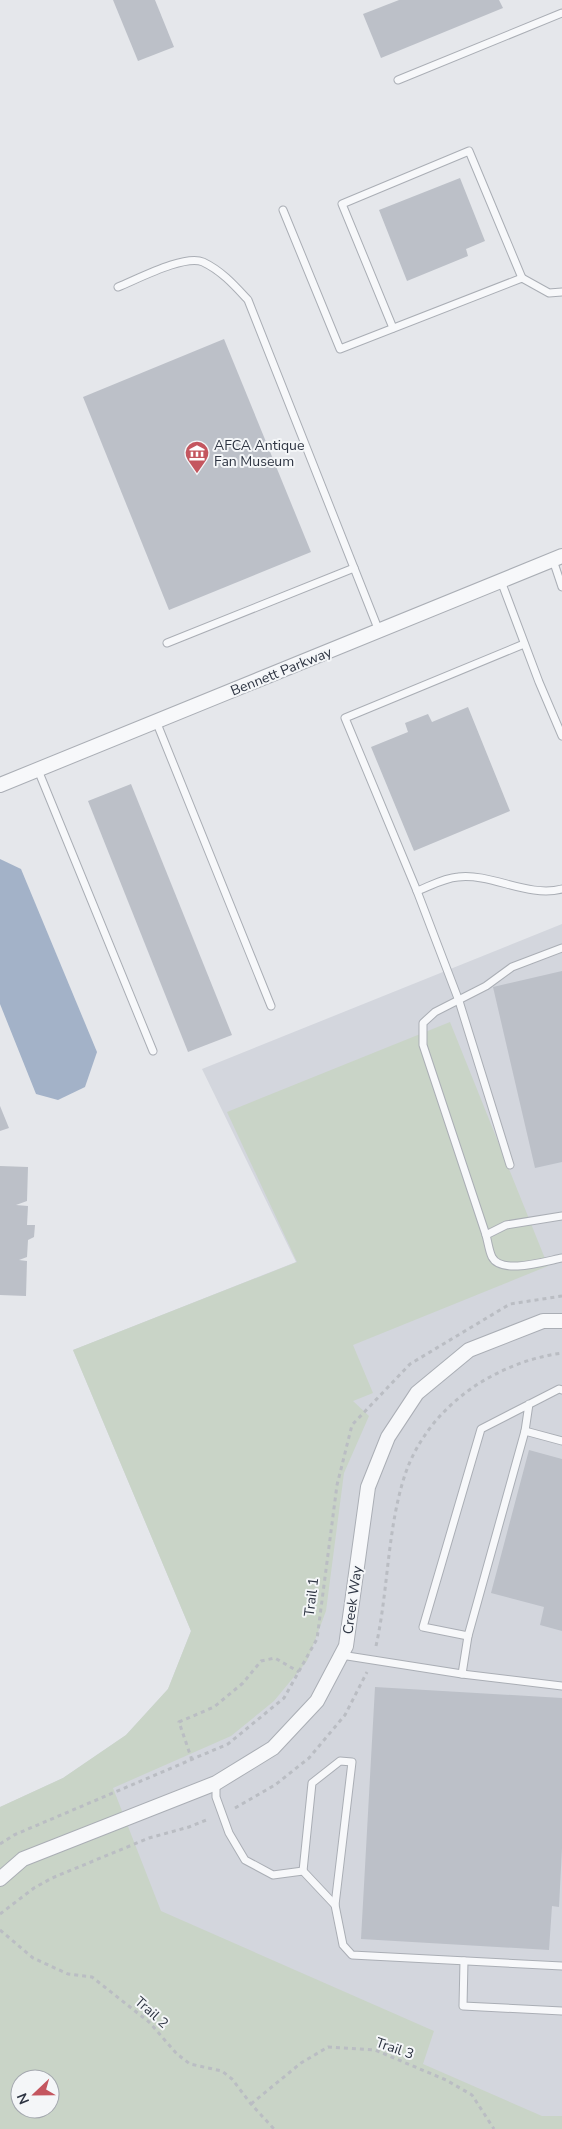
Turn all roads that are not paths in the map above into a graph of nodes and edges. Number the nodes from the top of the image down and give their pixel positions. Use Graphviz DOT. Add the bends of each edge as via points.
graph roads {
  1 [pos="562,13"];
  2 [pos="398,80"];
  3 [pos="283,210"];
  4 [pos="522,278"];
  5 [pos="118,287"];
  6 [pos="562,292"];
  7 [pos="393,328"];
  8 [pos="557,558"];
  9 [pos="354,568"];
  10 [pos="501,581"];
  11 [pos="562,587"];
  12 [pos="379,630"];
  13 [pos="167,643"];
  14 [pos="524,644"];
  15 [pos="156,722"];
  16 [pos="562,736"];
  17 [pos="38,770"];
  18 [pos="0,785"];
  19 [pos="562,889"];
  20 [pos="417,891"];
  21 [pos="562,948"];
  22 [pos="459,1001"];
  23 [pos="271,1006"];
  24 [pos="153,1051"];
  25 [pos="510,1165"];
  26 [pos="562,1216"];
  27 [pos="486,1234"];
  28 [pos="562,1258"];
  29 [pos="562,1321"];
  30 [pos="562,1390"];
  31 [pos="529,1404"];
  32 [pos="525,1431"];
  33 [pos="562,1441"];
  34 [pos="468,1636"];
  35 [pos="341,1655"];
  36 [pos="462,1674"];
  37 [pos="562,1686"];
  38 [pos="216,1783"];
  39 [pos="303,1872"];
  40 [pos="0,1879"];
  41 [pos="335,1905"];
  42 [pos="464,1961"];
  43 [pos="562,1966"];
  44 [pos="562,2011"];
  1 -- 2 [label="lane"];
  3 -- 7 [label="lane" via="340,349"];
  4 -- 6 [label="lane" via="548,293"];
  4 -- 7 [label="lane"];
  4 -- 7 [label="lane" via="469,151 342,204"];
  5 -- 9 [label="lane" via="184,260 202,261 226,277 248,300"];
  8 -- 10 [label="street, Bennett Parkway"];
  8 -- 11 [label="lane"];
  9 -- 12 [label="lane"];
  9 -- 13 [label="lane"];
  10 -- 12 [label="street, Bennett Parkway"];
  10 -- 14 [label="lane"];
  12 -- 15 [label="street, Bennett Parkway"];
  14 -- 16 [label="lane"];
  14 -- 20 [label="lane" via="345,718"];
  15 -- 17 [label="street, Bennett Parkway"];
  15 -- 23 [label="lane"];
  17 -- 18 [label="street, Bennett Parkway"];
  17 -- 24 [label="lane"];
  19 -- 20 [label="lane" via="550,893 458,877"];
  20 -- 22 [label="lane"];
  21 -- 22 [label="lane" via="512,967"];
  22 -- 25 [label="lane"];
  22 -- 27 [label="lane" via="436,1012 423,1023 423,1045"];
  26 -- 27 [label="lane" via="506,1225"];
  27 -- 28 [label="lane" via="492,1259 502,1266 516,1267"];
  29 -- 35 [label="street, Creek Way" via="543,1321 469,1350 417,1392 388,1437 368,1487 346,1646"];
  30 -- 31 [label="lane"];
  31 -- 32 [label="lane"];
  31 -- 34 [label="lane" via="481,1429 423,1626"];
  32 -- 33 [label="lane"];
  32 -- 34 [label="lane"];
  34 -- 36 [label="lane"];
  35 -- 36 [label="lane"];
  35 -- 38 [label="street, Creek Way" via="317,1700 273,1748"];
  36 -- 37 [label="lane"];
  38 -- 39 [label="lane" via="216,1797 229,1834 245,1860 273,1875"];
  38 -- 40 [label="street, Creek Way" via="23,1859"];
  39 -- 41 [label="lane"];
  39 -- 41 [label="lane" via="312,1784 340,1760 352,1762"];
  41 -- 42 [label="lane" via="343,1945 352,1955"];
  42 -- 43 [label="lane"];
  42 -- 44 [label="lane" via="463,2006"];
}
